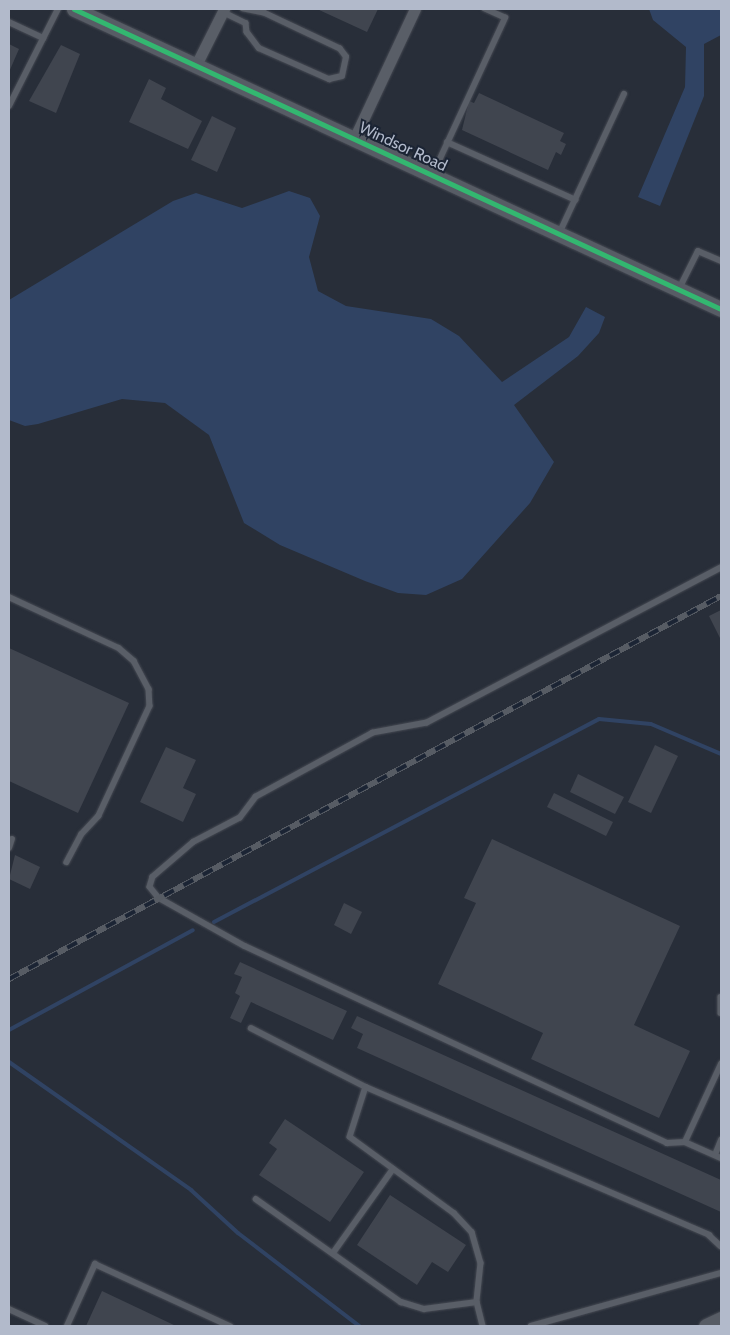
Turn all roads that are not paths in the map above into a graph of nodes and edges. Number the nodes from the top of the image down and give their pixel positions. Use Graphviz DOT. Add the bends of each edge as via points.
graph roads {
  1 [pos="58,9"];
  2 [pos="74,9"];
  3 [pos="243,9"];
  4 [pos="415,9"];
  5 [pos="485,9"];
  6 [pos="224,11"];
  7 [pos="9,22"];
  8 [pos="43,38"];
  9 [pos="196,66"];
  10 [pos="624,94"];
  11 [pos="9,106"];
  12 [pos="354,139"];
  13 [pos="447,142"];
  14 [pos="432,175"];
  15 [pos="576,200"];
  16 [pos="560,234"];
  17 [pos="721,261"];
  18 [pos="679,289"];
  19 [pos="721,309"];
  20 [pos="721,568"];
  21 [pos="9,597"];
  22 [pos="12,839"];
  23 [pos="9,848"];
  24 [pos="67,862"];
  25 [pos="721,997"];
  26 [pos="721,1013"];
  27 [pos="251,1028"];
  28 [pos="721,1064"];
  29 [pos="366,1087"];
  30 [pos="721,1140"];
  31 [pos="685,1142"];
  32 [pos="714,1155"];
  33 [pos="721,1158"];
  34 [pos="393,1169"];
  35 [pos="256,1199"];
  36 [pos="721,1246"];
  37 [pos="332,1253"];
  38 [pos="721,1273"];
  39 [pos="476,1302"];
  40 [pos="9,1309"];
  41 [pos="721,1319"];
  42 [pos="45,1326"];
  43 [pos="67,1326"];
  44 [pos="230,1326"];
  45 [pos="483,1326"];
  46 [pos="531,1326"];
  47 [pos="706,1326"];
  1 -- 8 [label="lane"];
  2 -- 9 [label="street, Windsor Road"];
  3 -- 6 [label="lane" via="264,13 340,49 346,57 342,76 329,79 259,48 246,23"];
  4 -- 12 [label="street"];
  5 -- 13 [label="lane" via="505,18"];
  6 -- 9 [label="street"];
  7 -- 8 [label="lane"];
  8 -- 11 [label="lane"];
  9 -- 12 [label="street, Windsor Road"];
  10 -- 15 [label="lane"];
  12 -- 14 [label="street, Windsor Road"];
  13 -- 14 [label="lane"];
  13 -- 15 [label="lane"];
  14 -- 16 [label="street, Windsor Road"];
  15 -- 16 [label="lane"];
  16 -- 18 [label="street, Windsor Road"];
  17 -- 18 [label="lane" via="698,251"];
  18 -- 19 [label="street, Windsor Road"];
  20 -- 31 [label="lane" via="427,723 373,733 256,797 240,818 194,842 150,882 159,898 245,946 667,1142"];
  21 -- 24 [label="lane" via="119,648 134,661 148,689 150,706 99,816 82,834"];
  22 -- 23 [label="lane"];
  25 -- 26 [label="lane"];
  27 -- 29 [label="lane"];
  28 -- 31 [label="lane"];
  29 -- 34 [label="lane" via="350,1137"];
  29 -- 36 [label="lane" via="709,1235"];
  30 -- 32 [label="lane"];
  31 -- 32 [label="lane"];
  32 -- 33 [label="lane"];
  34 -- 37 [label="lane"];
  34 -- 39 [label="lane" via="454,1213 472,1232 481,1263"];
  35 -- 37 [label="lane"];
  37 -- 39 [label="lane" via="413,1307"];
  38 -- 46 [label="lane"];
  39 -- 45 [label="lane"];
  40 -- 42 [label="lane"];
  41 -- 47 [label="street"];
  43 -- 44 [label="lane" via="95,1264"];
}
